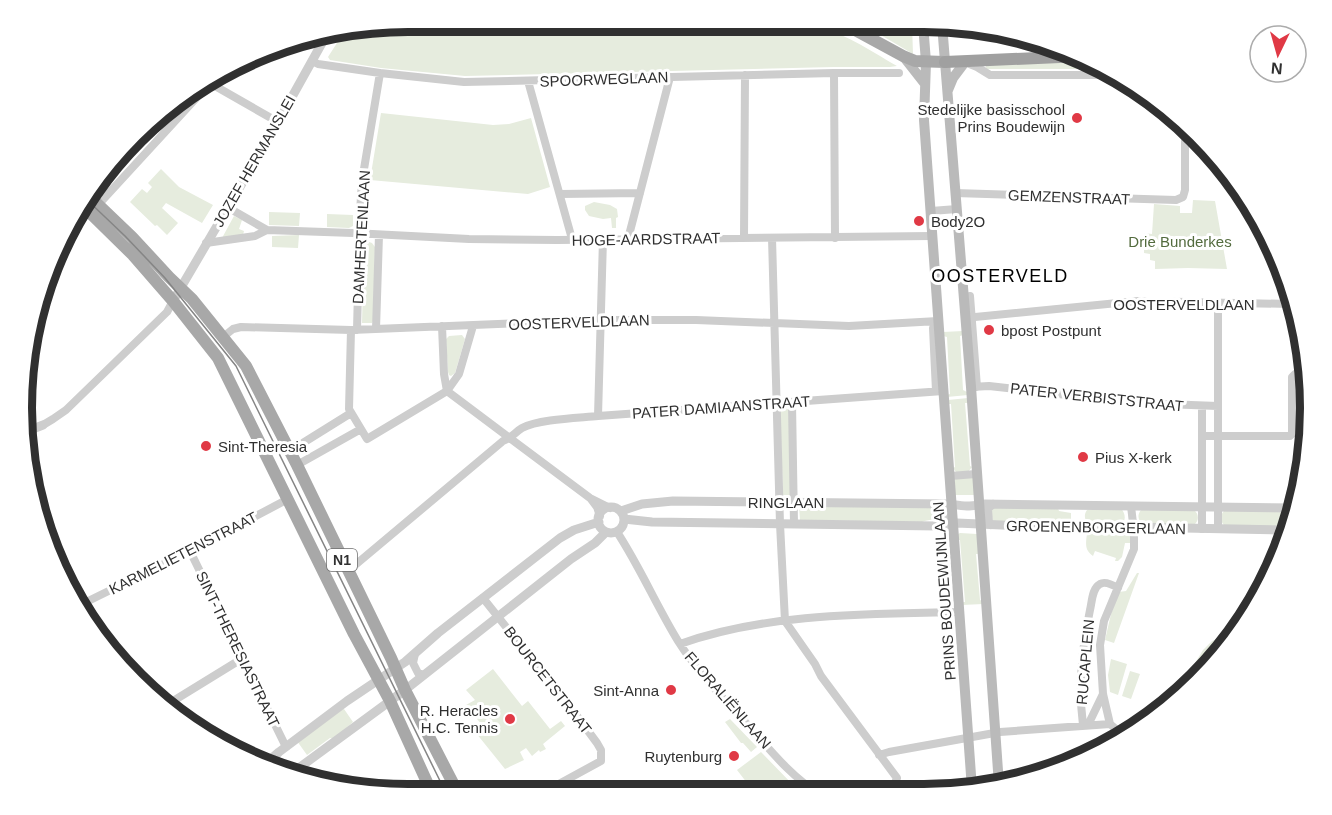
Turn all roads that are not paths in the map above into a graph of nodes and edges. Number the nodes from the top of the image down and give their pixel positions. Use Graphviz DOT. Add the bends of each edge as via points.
graph roads {
  1 [pos="858,32"];
  2 [pos="924,32"];
  3 [pos="943,32"];
  4 [pos="323,41"];
  5 [pos="903,57"];
  6 [pos="1061,57"];
  7 [pos="312,61"];
  8 [pos="926,62"];
  9 [pos="945,62"];
  10 [pos="965,62"];
  11 [pos="380,73"];
  12 [pos="834,73"];
  13 [pos="899,73"];
  14 [pos="745,75"];
  15 [pos="1100,75"];
  16 [pos="670,76"];
  17 [pos="528,81"];
  18 [pos="925,84"];
  19 [pos="214,85"];
  20 [pos="947,93"];
  21 [pos="194,98"];
  22 [pos="278,122"];
  23 [pos="1185,137"];
  24 [pos="640,193"];
  25 [pos="955,193"];
  26 [pos="560,194"];
  27 [pos="94,201"];
  28 [pos="98,205"];
  29 [pos="227,207"];
  30 [pos="957,209"];
  31 [pos="88,210"];
  32 [pos="931,211"];
  33 [pos="267,230"];
  34 [pos="360,233"];
  35 [pos="379,235"];
  36 [pos="932,236"];
  37 [pos="744,238"];
  38 [pos="772,238"];
  39 [pos="835,238"];
  40 [pos="572,239"];
  41 [pos="603,239"];
  42 [pos="628,239"];
  43 [pos="207,243"];
  44 [pos="180,287"];
  45 [pos="970,296"];
  46 [pos="173,302"];
  47 [pos="1218,303"];
  48 [pos="1286,304"];
  49 [pos="968,318"];
  50 [pos="601,320"];
  51 [pos="938,321"];
  52 [pos="774,324"];
  53 [pos="473,326"];
  54 [pos="442,327"];
  55 [pos="376,329"];
  56 [pos="354,330"];
  57 [pos="223,337"];
  58 [pos="1299,374"];
  59 [pos="974,387"];
  60 [pos="447,391"];
  61 [pos="940,391"];
  62 [pos="792,403"];
  63 [pos="776,404"];
  64 [pos="1202,406"];
  65 [pos="1218,406"];
  66 [pos="351,413"];
  67 [pos="598,416"];
  68 [pos="43,425"];
  69 [pos="32,429"];
  70 [pos="361,429"];
  71 [pos="1203,436"];
  72 [pos="1217,436"];
  73 [pos="510,438"];
  74 [pos="290,451"];
  75 [pos="297,465"];
  76 [pos="976,474"];
  77 [pos="950,476"];
  78 [pos="590,498"];
  79 [pos="288,499"];
  80 [pos="779,502"];
  81 [pos="794,502"];
  82 [pos="947,504"];
  83 [pos="993,504"];
  84 [pos="979,505"];
  85 [pos="1131,506"];
  86 [pos="1202,507"];
  87 [pos="1218,507"];
  88 [pos="610,508"];
  89 [pos="1287,508"];
  90 [pos="622,515"];
  91 [pos="599,519"];
  92 [pos="780,524"];
  93 [pos="794,524"];
  94 [pos="953,524"];
  95 [pos="986,525"];
  96 [pos="937,526"];
  97 [pos="1133,527"];
  98 [pos="1202,529"];
  99 [pos="1218,529"];
  100 [pos="1280,530"];
  101 [pos="606,532"];
  102 [pos="617,532"];
  103 [pos="190,551"];
  104 [pos="348,571"];
  105 [pos="1118,588"];
  106 [pos="483,598"];
  107 [pos="86,602"];
  108 [pos="960,612"];
  109 [pos="498,617"];
  110 [pos="785,621"];
  111 [pos="680,645"];
  112 [pos="416,652"];
  113 [pos="243,658"];
  114 [pos="395,669"];
  115 [pos="424,675"];
  116 [pos="379,680"];
  117 [pos="405,690"];
  118 [pos="1103,694"];
  119 [pos="173,701"];
  120 [pos="390,701"];
  121 [pos="1085,725"];
  122 [pos="995,734"];
  123 [pos="969,738"];
  124 [pos="286,747"];
  125 [pos="879,754"];
  126 [pos="272,758"];
  127 [pos="299,768"];
  128 [pos="998,776"];
  129 [pos="971,780"];
  130 [pos="428,784"];
  131 [pos="453,784"];
  132 [pos="560,784"];
  133 [pos="806,784"];
  134 [pos="895,784"];
  1 -- 5 [label="main road"];
  2 -- 8 [label="main road, PRINS BOUDEWIJNLAAN"];
  3 -- 9 [label="main road"];
  4 -- 7 [label="street, JOZEF HERMANSLEI"];
  5 -- 8 [label="main road"];
  5 -- 18 [label="main road"];
  6 -- 10 [label="highway"];
  7 -- 11 [label="street, SPOORWEGLAAN"];
  7 -- 22 [label="street, JOZEF HERMANSLEI"];
  8 -- 9 [label="main road"];
  8 -- 18 [label="main road, PRINS BOUDEWIJNLAAN"];
  9 -- 10 [label="highway"];
  9 -- 20 [label="main road"];
  10 -- 15 [label="street" via="990,75"];
  10 -- 20 [label="main road"];
  11 -- 17 [label="street, SPOORWEGLAAN" via="464,82"];
  11 -- 34 [label="street, DAMHERTENLAAN" via="362,181"];
  12 -- 13 [label="street, SPOORWEGLAAN"];
  12 -- 14 [label="street, SPOORWEGLAAN"];
  12 -- 39 [label="street"];
  14 -- 16 [label="street, SPOORWEGLAAN"];
  14 -- 37 [label="street"];
  16 -- 17 [label="street, SPOORWEGLAAN"];
  16 -- 24 [label="street"];
  17 -- 26 [label="street"];
  18 -- 32 [label="main road, PRINS BOUDEWIJNLAAN"];
  19 -- 22 [label="street"];
  20 -- 25 [label="main road"];
  21 -- 28 [label="street"];
  22 -- 29 [label="street, JOZEF HERMANSLEI"];
  23 -- 25 [label="street, GEMZENSTRAAT" via="1185,190 1183,197 1172,200"];
  24 -- 26 [label="street"];
  24 -- 42 [label="street"];
  25 -- 30 [label="main road"];
  26 -- 40 [label="street"];
  27 -- 28 [label="main road, N1"];
  28 -- 44 [label="main road, N1"];
  29 -- 33 [label="street"];
  29 -- 43 [label="street, JOZEF HERMANSLEI"];
  30 -- 32 [label="street"];
  30 -- 49 [label="main road"];
  31 -- 46 [label="main road, N1"];
  32 -- 36 [label="main road, PRINS BOUDEWIJNLAAN"];
  33 -- 34 [label="street, HOGE-AARDSTRAAT"];
  33 -- 43 [label="street" via="255,236"];
  34 -- 35 [label="street, HOGE-AARDSTRAAT"];
  34 -- 56 [label="street, DAMHERTENLAAN"];
  35 -- 40 [label="street, HOGE-AARDSTRAAT"];
  35 -- 55 [label="street, DAMHERTENLAAN"];
  36 -- 39 [label="street, HOGE-AARDSTRAAT"];
  36 -- 51 [label="main road, PRINS BOUDEWIJNLAAN"];
  37 -- 38 [label="street, HOGE-AARDSTRAAT"];
  37 -- 42 [label="street, HOGE-AARDSTRAAT"];
  38 -- 39 [label="street, HOGE-AARDSTRAAT"];
  38 -- 52 [label="street"];
  40 -- 41 [label="street, HOGE-AARDSTRAAT"];
  41 -- 42 [label="street, HOGE-AARDSTRAAT"];
  41 -- 50 [label="street"];
  43 -- 44 [label="street, JOZEF HERMANSLEI"];
  44 -- 46 [label="street, JOZEF HERMANSLEI"];
  44 -- 57 [label="main road, N1"];
  45 -- 49 [label="street"];
  46 -- 68 [label="street" via="66,410"];
  46 -- 79 [label="main road, N1" via="218,358"];
  47 -- 48 [label="street, OOSTERVELDLAAN"];
  47 -- 49 [label="street, OOSTERVELDLAAN" via="1138,301"];
  47 -- 65 [label="street"];
  49 -- 59 [label="main road"];
  50 -- 52 [label="street, OOSTERVELDLAAN"];
  50 -- 53 [label="street, OOSTERVELDLAAN"];
  50 -- 67 [label="street"];
  51 -- 52 [label="street, OOSTERVELDLAAN" via="849,326"];
  51 -- 61 [label="main road, PRINS BOUDEWIJNLAAN"];
  52 -- 63 [label="street"];
  53 -- 54 [label="street, OOSTERVELDLAAN"];
  53 -- 60 [label="street" via="459,374"];
  54 -- 55 [label="street, OOSTERVELDLAAN"];
  54 -- 60 [label="street"];
  55 -- 56 [label="street, OOSTERVELDLAAN"];
  56 -- 57 [label="street, OOSTERVELDLAAN" via="241,327"];
  56 -- 66 [label="street, DAMHERTENLAAN"];
  57 -- 74 [label="main road, N1" via="250,372"];
  58 -- 72 [label="street" via="1292,377 1290,436"];
  59 -- 64 [label="street, PATER VERBISTSTRAAT"];
  59 -- 76 [label="main road"];
  60 -- 70 [label="street" via="367,439"];
  60 -- 73 [label="street"];
  61 -- 62 [label="street, PATER DAMIAANSTRAAT"];
  61 -- 77 [label="main road, PRINS BOUDEWIJNLAAN"];
  62 -- 63 [label="street, PATER DAMIAANSTRAAT"];
  62 -- 81 [label="street"];
  63 -- 67 [label="street, PATER DAMIAANSTRAAT"];
  63 -- 80 [label="street"];
  64 -- 65 [label="street, PATER VERBISTSTRAAT"];
  64 -- 71 [label="street"];
  65 -- 72 [label="street"];
  66 -- 70 [label="street, DAMHERTENLAAN"];
  66 -- 74 [label="street"];
  67 -- 73 [label="street, PATER DAMIAANSTRAAT" via="520,428"];
  68 -- 69 [label="street"];
  70 -- 75 [label="street"];
  71 -- 72 [label="street"];
  71 -- 86 [label="street"];
  72 -- 87 [label="street"];
  73 -- 78 [label="street"];
  73 -- 104 [label="street, PATER DAMIAANSTRAAT"];
  74 -- 75 [label="main road, N1"];
  75 -- 104 [label="main road, N1"];
  76 -- 77 [label="street"];
  76 -- 84 [label="main road"];
  77 -- 82 [label="main road, PRINS BOUDEWIJNLAAN"];
  78 -- 88 [label="street"];
  78 -- 91 [label="street"];
  79 -- 103 [label="street, KARMELIETENSTRAAT"];
  79 -- 116 [label="main road, N1"];
  80 -- 81 [label="street, RINGLAAN"];
  80 -- 90 [label="street, RINGLAAN" via="667,501 642,504"];
  80 -- 92 [label="street"];
  81 -- 82 [label="street, RINGLAAN"];
  81 -- 93 [label="street"];
  82 -- 84 [label="street, RINGLAAN"];
  82 -- 94 [label="main road, PRINS BOUDEWIJNLAAN"];
  82 -- 96 [label="street" via="945,521"];
  83 -- 84 [label="street, GROENENBORGERLAAN"];
  83 -- 85 [label="street, GROENENBORGERLAAN"];
  83 -- 95 [label="street, GROENENBORGERLAAN" via="988,509"];
  84 -- 95 [label="main road"];
  85 -- 86 [label="street, GROENENBORGERLAAN"];
  85 -- 97 [label="street, RUCAPLEIN"];
  86 -- 87 [label="street, GROENENBORGERLAAN"];
  86 -- 98 [label="street, GROENENBORGERLAAN"];
  87 -- 89 [label="street, GROENENBORGERLAAN"];
  87 -- 99 [label="street"];
  88 -- 90 [label="street, RINGLAAN"];
  88 -- 91 [label="street"];
  90 -- 92 [label="street, RINGLAAN" via="652,522"];
  90 -- 102 [label="street" via="623,526"];
  91 -- 101 [label="street"];
  91 -- 106 [label="street" via="560,538"];
  92 -- 93 [label="street, RINGLAAN"];
  92 -- 110 [label="street"];
  93 -- 96 [label="street, RINGLAAN"];
  94 -- 95 [label="street, RINGLAAN"];
  94 -- 96 [label="street, RINGLAAN"];
  94 -- 108 [label="main road, PRINS BOUDEWIJNLAAN"];
  95 -- 97 [label="street, GROENENBORGERLAAN"];
  95 -- 122 [label="main road"];
  97 -- 98 [label="street, GROENENBORGERLAAN"];
  97 -- 105 [label="street, RUCAPLEIN" via="1134,549"];
  98 -- 99 [label="street, GROENENBORGERLAAN"];
  99 -- 100 [label="street, GROENENBORGERLAAN"];
  101 -- 102 [label="street"];
  101 -- 109 [label="street"];
  102 -- 111 [label="street, FLORALIËNLAAN"];
  103 -- 107 [label="street, KARMELIETENSTRAAT"];
  103 -- 113 [label="street, SINT-THERESIASTRAAT"];
  104 -- 114 [label="main road, N1"];
  105 -- 118 [label="street, RUCAPLEIN" via="1101,634"];
  105 -- 121 [label="street, RUCAPLEIN" via="1105,583 1094,591 1082,669"];
  106 -- 109 [label="street"];
  106 -- 112 [label="street"];
  108 -- 110 [label="street" via="861,614"];
  108 -- 123 [label="main road, PRINS BOUDEWIJNLAAN"];
  109 -- 115 [label="street"];
  109 -- 132 [label="street, BOURCETSTRAAT" via="602,750 601,761"];
  110 -- 111 [label="street" via="736,629"];
  110 -- 125 [label="street"];
  111 -- 133 [label="street, FLORALIËNLAAN" via="706,679"];
  112 -- 114 [label="street"];
  112 -- 115 [label="street" via="413,663"];
  113 -- 119 [label="street"];
  113 -- 124 [label="street, SINT-THERESIASTRAAT"];
  114 -- 116 [label="street"];
  114 -- 117 [label="main road, N1"];
  115 -- 117 [label="street"];
  116 -- 120 [label="main road, N1"];
  116 -- 124 [label="street"];
  117 -- 120 [label="street"];
  117 -- 131 [label="main road, N1"];
  118 -- 121 [label="street"];
  118 -- 121 [label="street, RUCAPLEIN" via="1113,727"];
  120 -- 127 [label="street"];
  120 -- 130 [label="main road, N1"];
  121 -- 122 [label="street"];
  122 -- 123 [label="street"];
  122 -- 128 [label="main road"];
  123 -- 125 [label="street"];
  123 -- 129 [label="main road, PRINS BOUDEWIJNLAAN"];
  124 -- 126 [label="street"];
  125 -- 134 [label="street" via="897,778"];
}
